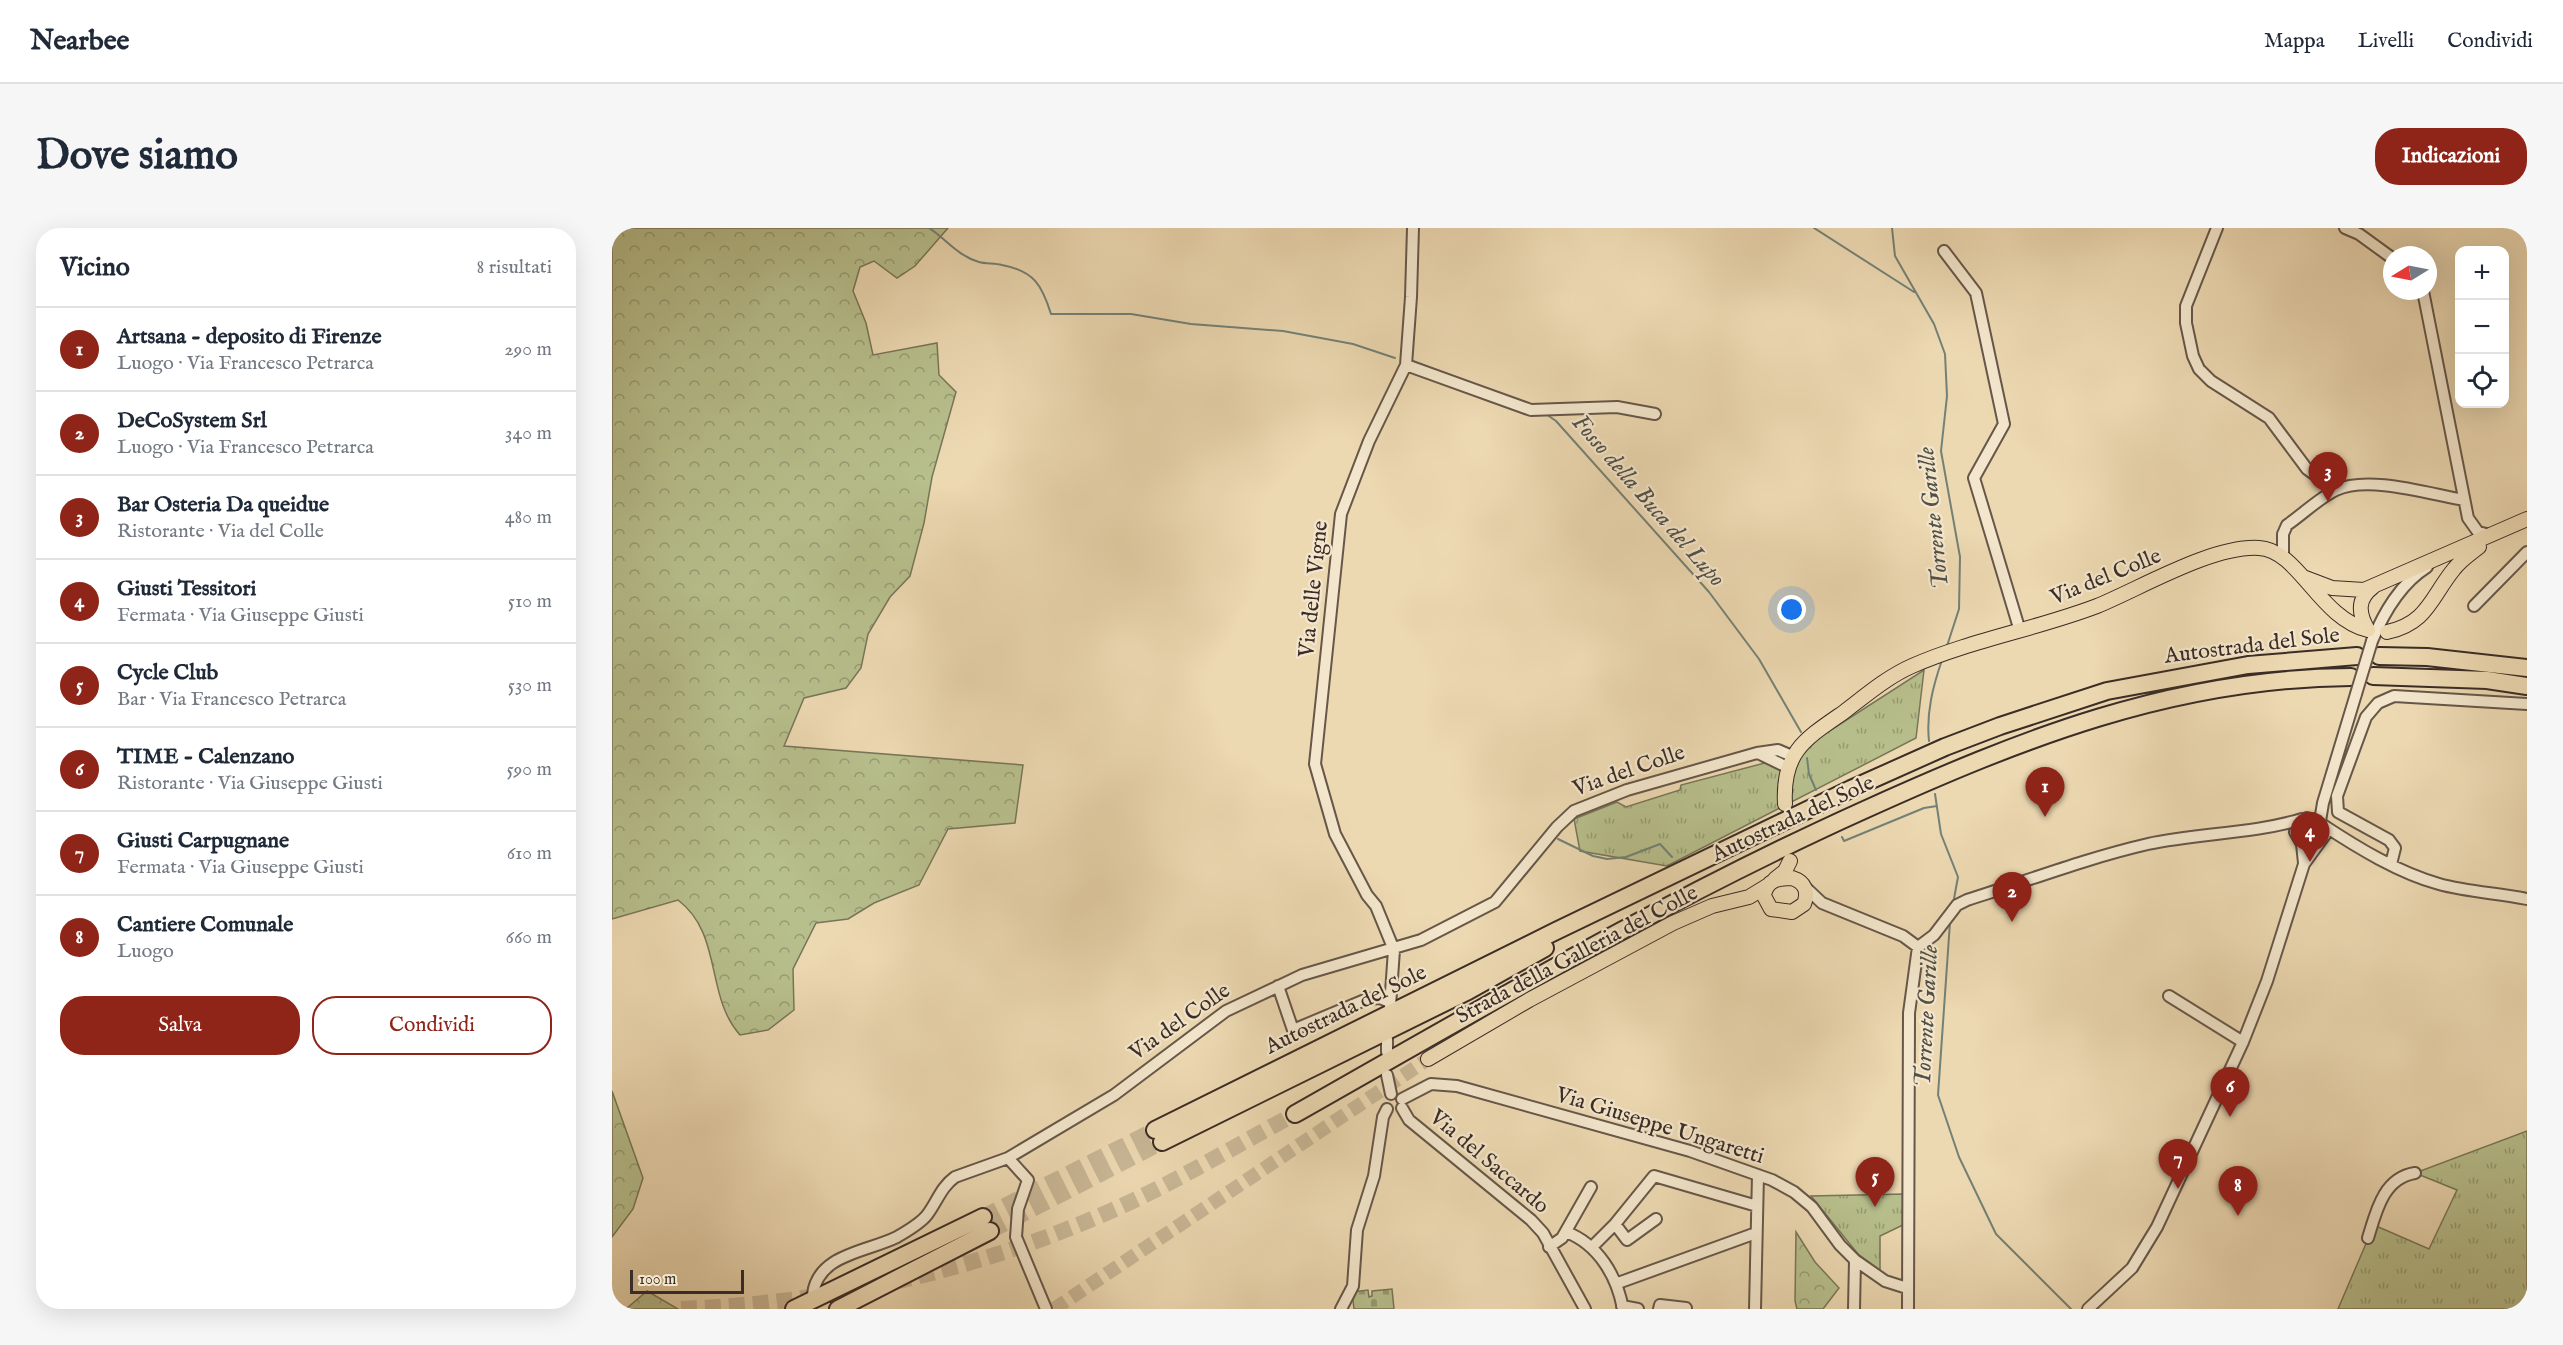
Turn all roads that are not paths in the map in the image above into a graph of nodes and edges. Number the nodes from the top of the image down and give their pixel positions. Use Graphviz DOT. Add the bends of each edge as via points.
graph roads {
  1 [pos="1413,228"];
  2 [pos="2217,228"];
  3 [pos="2345,228"];
  4 [pos="1944,251"];
  5 [pos="2383,251"];
  6 [pos="2425,300"];
  7 [pos="1406,365"];
  8 [pos="1655,414"];
  9 [pos="2336,490"];
  10 [pos="2464,500"];
  11 [pos="2468,518"];
  12 [pos="2527,519"];
  13 [pos="2494,535"];
  14 [pos="2527,552"];
  15 [pos="2451,553"];
  16 [pos="2283,556"];
  17 [pos="2302,577"];
  18 [pos="2373,587"];
  19 [pos="2474,606"];
  20 [pos="2020,632"];
  21 [pos="2387,632"];
  22 [pos="2373,642"];
  23 [pos="2357,656"];
  24 [pos="2527,668"];
  25 [pos="2373,676"];
  26 [pos="2350,677"];
  27 [pos="2527,686"];
  28 [pos="2527,704"];
  29 [pos="1790,761"];
  30 [pos="2323,803"];
  31 [pos="1785,804"];
  32 [pos="2304,818"];
  33 [pos="2322,823"];
  34 [pos="2344,839"];
  35 [pos="2301,844"];
  36 [pos="2318,844"];
  37 [pos="2304,864"];
  38 [pos="2391,864"];
  39 [pos="1771,883"];
  40 [pos="1800,883"];
  41 [pos="1749,897"];
  42 [pos="2527,899"];
  43 [pos="1822,903"];
  44 [pos="1768,905"];
  45 [pos="1802,908"];
  46 [pos="1918,947"];
  47 [pos="1394,950"];
  48 [pos="1278,987"];
  49 [pos="2169,996"];
  50 [pos="1387,1039"];
  51 [pos="2243,1042"];
  52 [pos="1387,1052"];
  53 [pos="1428,1059"];
  54 [pos="1387,1075"];
  55 [pos="1391,1095"];
  56 [pos="1402,1103"];
  57 [pos="1388,1109"];
  58 [pos="1295,1114"];
  59 [pos="1158,1136"];
  60 [pos="1008,1158"];
  61 [pos="2415,1173"];
  62 [pos="1758,1175"];
  63 [pos="1591,1187"];
  64 [pos="1757,1206"];
  65 [pos="1656,1219"];
  66 [pos="1615,1224"];
  67 [pos="1566,1232"];
  68 [pos="1756,1233"];
  69 [pos="2368,1238"];
  70 [pos="1549,1247"];
  71 [pos="1592,1247"];
  72 [pos="1855,1260"];
  73 [pos="1618,1283"];
  74 [pos="1907,1288"];
  75 [pos="813,1294"];
  76 [pos="1623,1308"];
  77 [pos="1686,1308"];
  78 [pos="795,1309"];
  79 [pos="838,1309"];
  80 [pos="1046,1309"];
  81 [pos="1341,1309"];
  82 [pos="1585,1309"];
  83 [pos="1638,1309"];
  84 [pos="1659,1309"];
  85 [pos="1755,1309"];
  86 [pos="1854,1309"];
  87 [pos="1908,1309"];
  88 [pos="2088,1309"];
  1 -- 7 [label="street, Via delle Vigne"];
  2 -- 9 [label="street" via="2186,306 2193,356 2211,381 2269,418 2307,469"];
  3 -- 5 [label="street"];
  4 -- 20 [label="street" via="1976,293 2004,424 1974,477"];
  6 -- 10 [label="street"];
  7 -- 8 [label="street" via="1531,410 1617,407"];
  7 -- 47 [label="street, Via delle Vigne" via="1341,514 1315,764 1335,834 1376,906"];
  9 -- 10 [label="street" via="2373,485"];
  9 -- 16 [label="street" via="2287,525"];
  10 -- 11 [label="street"];
  11 -- 13 [label="street" via="2478,532"];
  11 -- 15 [label="street" via="2467,538"];
  12 -- 13 [label="main road"];
  13 -- 15 [label="main road" via="2466,551"];
  13 -- 21 [label="main road" via="2454,568 2418,618"];
  14 -- 19 [label="street"];
  15 -- 18 [label="main road"];
  15 -- 22 [label="street" via="2421,571 2392,600"];
  16 -- 17 [label="main road"];
  16 -- 20 [label="main road, Via del Colle" via="2261,548 2217,554 2098,606"];
  17 -- 18 [label="main road" via="2342,590"];
  17 -- 22 [label="main road" via="2313,592"];
  18 -- 22 [label="main road" via="2364,594 2360,607"];
  20 -- 29 [label="main road, Via del Colle" via="1926,661 1895,675 1814,732"];
  22 -- 24 [label="highway" via="2427,657"];
  22 -- 30 [label="street, bridge"];
  23 -- 59 [label="highway, Autostrada del Sole" via="2248,665 2107,691 1945,747 1719,852"];
  25 -- 27 [label="highway" via="2487,680"];
  26 -- 58 [label="highway, Autostrada del Sole" via="2173,696 2109,713 1948,773 1782,847 1683,897"];
  28 -- 38 [label="street" via="2394,696 2383,699 2372,709 2337,796 2338,812 2389,840 2395,848"];
  29 -- 31 [label="main road" via="1784,784"];
  29 -- 47 [label="street, Via del Colle" via="1757,753 1627,790 1574,811 1495,902"];
  30 -- 32 [label="street"];
  30 -- 33 [label="street"];
  32 -- 33 [label="street"];
  32 -- 35 [label="street" via="2295,832"];
  32 -- 46 [label="street" via="2149,844 1967,900 1957,905 1934,935"];
  33 -- 34 [label="street"];
  33 -- 36 [label="street" via="2325,835"];
  34 -- 36 [label="street"];
  34 -- 38 [label="street"];
  35 -- 36 [label="street"];
  35 -- 37 [label="street"];
  36 -- 37 [label="street"];
  37 -- 51 [label="street"];
  38 -- 42 [label="street" via="2438,884"];
  39 -- 40 [label="main road"];
  39 -- 41 [label="main road, Strada della Galleria del Colle"];
  39 -- 44 [label="main road" via="1764,896"];
  40 -- 43 [label="street"];
  40 -- 45 [label="main road" via="1807,895"];
  41 -- 44 [label="main road"];
  41 -- 53 [label="main road, Strada della Galleria del Colle" via="1712,906 1673,923"];
  43 -- 45 [label="street"];
  43 -- 46 [label="street" via="1903,936"];
  44 -- 45 [label="main road" via="1781,912"];
  46 -- 74 [label="street" via="1909,1013"];
  47 -- 48 [label="street, Via del Colle" via="1302,975"];
  47 -- 48 [label="street" via="1390,1004 1380,998 1367,999 1293,1030"];
  48 -- 60 [label="street, Via del Colle" via="1226,1011 1114,1095"];
  49 -- 51 [label="street"];
  50 -- 52 [label="street"];
  51 -- 88 [label="street" via="2157,1227 2132,1268"];
  54 -- 55 [label="street"];
  55 -- 56 [label="street" via="1399,1095"];
  55 -- 57 [label="street" via="1385,1102"];
  56 -- 57 [label="street" via="1395,1112"];
  56 -- 62 [label="street, Via Giuseppe Ungaretti" via="1431,1084 1457,1086 1690,1151"];
  56 -- 70 [label="street, Via del Saccardo" via="1409,1120 1531,1220"];
  57 -- 81 [label="street" via="1358,1230 1353,1286"];
  60 -- 75 [label="street, Via del Colle" via="948,1182 926,1216 911,1229 830,1263 817,1277"];
  60 -- 80 [label="street" via="1028,1180 1018,1209 1016,1237"];
  61 -- 69 [label="street" via="2405,1175 2379,1199"];
  62 -- 64 [label="street"];
  62 -- 72 [label="street, Via Giuseppe Ungaretti" via="1790,1189 1805,1201"];
  63 -- 67 [label="street"];
  64 -- 66 [label="street" via="1653,1176"];
  64 -- 68 [label="street"];
  65 -- 66 [label="street" via="1627,1240"];
  66 -- 71 [label="street"];
  67 -- 70 [label="street"];
  67 -- 71 [label="street"];
  68 -- 73 [label="street"];
  68 -- 85 [label="street"];
  70 -- 82 [label="street, Via del Saccardo"];
  71 -- 73 [label="street"];
  72 -- 74 [label="street, Via Giuseppe Ungaretti" via="1885,1281"];
  72 -- 86 [label="street"];
  73 -- 76 [label="street"];
  74 -- 87 [label="street"];
  76 -- 83 [label="street"];
  77 -- 84 [label="street" via="1664,1304"];
  78 -- 79 [label="highway" via="986,1224"];
}
